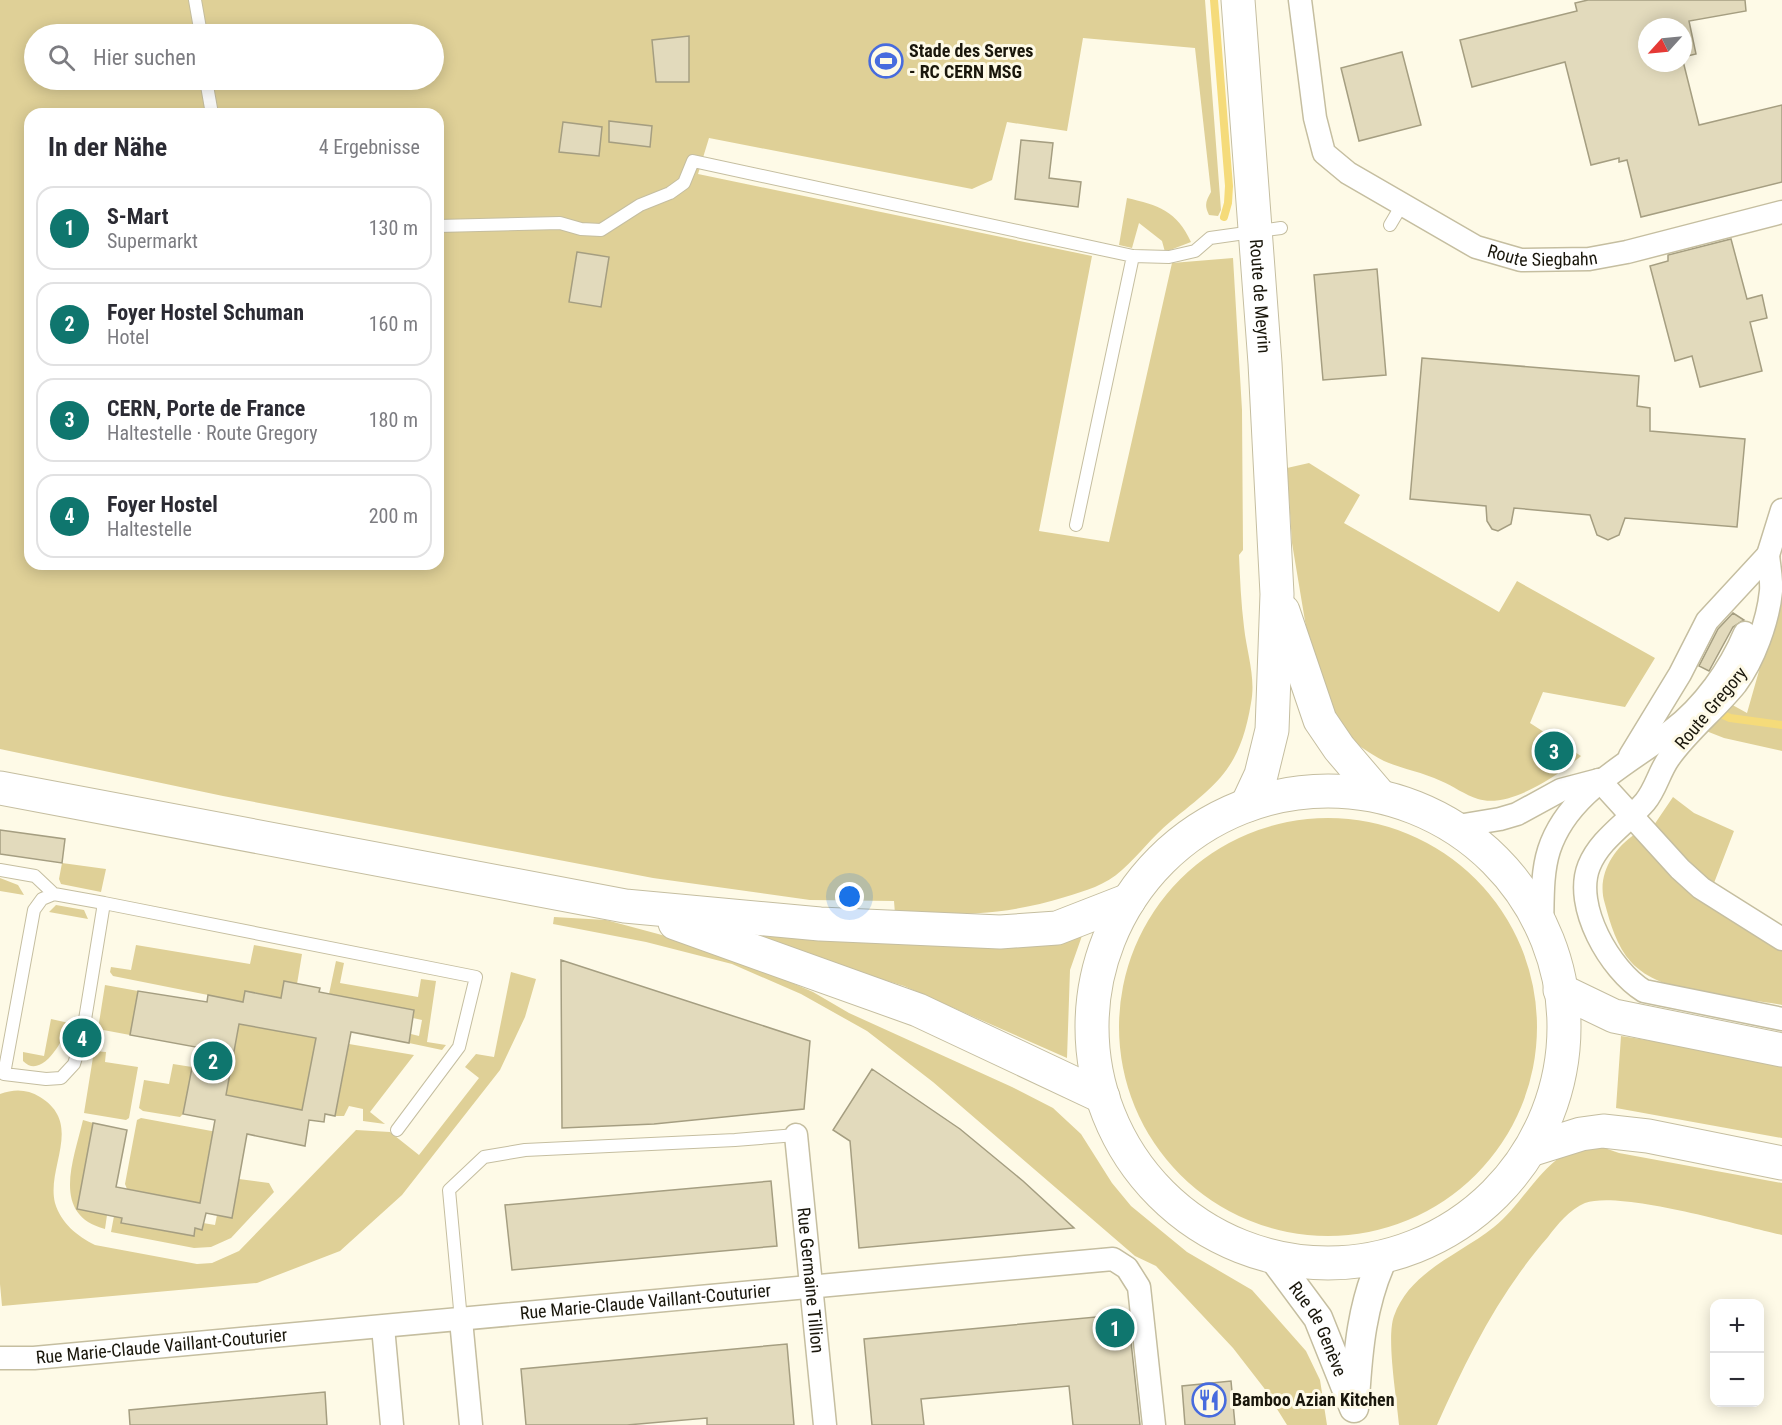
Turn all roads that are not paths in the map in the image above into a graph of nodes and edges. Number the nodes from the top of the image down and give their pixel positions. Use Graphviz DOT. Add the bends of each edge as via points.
graph roads {
  1 [pos="195,0"];
  2 [pos="1238,0"];
  3 [pos="1300,0"];
  4 [pos="199,24"];
  5 [pos="208,90"];
  6 [pos="211,108"];
  7 [pos="1402,204"];
  8 [pos="1782,212"];
  9 [pos="1390,225"];
  10 [pos="444,226"];
  11 [pos="1269,230"];
  12 [pos="1133,256"];
  13 [pos="1782,510"];
  14 [pos="1076,525"];
  15 [pos="1768,555"];
  16 [pos="1277,594"];
  17 [pos="1626,762"];
  18 [pos="1599,780"];
  19 [pos="0,788"];
  20 [pos="1380,795"];
  21 [pos="1247,805"];
  22 [pos="1632,816"];
  23 [pos="1452,827"];
  24 [pos="0,870"];
  25 [pos="54,894"];
  26 [pos="1129,900"];
  27 [pos="104,903"];
  28 [pos="625,906"];
  29 [pos="1542,932"];
  30 [pos="1782,939"];
  31 [pos="1560,990"];
  32 [pos="1782,1019"];
  33 [pos="1782,1050"];
  34 [pos="2,1075"];
  35 [pos="1104,1097"];
  36 [pos="397,1130"];
  37 [pos="796,1135"];
  38 [pos="1530,1150"];
  39 [pos="1782,1163"];
  40 [pos="1272,1256"];
  41 [pos="1383,1258"];
  42 [pos="812,1289"];
  43 [pos="461,1320"];
  44 [pos="383,1327"];
  45 [pos="0,1358"];
  46 [pos="1355,1416"];
  47 [pos="392,1425"];
  48 [pos="471,1425"];
  49 [pos="825,1425"];
  50 [pos="1154,1425"];
  1 -- 4 [label="lane"];
  2 -- 11 [label="main road, Route de Meyrin"];
  3 -- 7 [label="street, Route Siegbahn" via="1315,118 1324,153 1348,173"];
  5 -- 6 [label="lane"];
  7 -- 8 [label="street, Route Siegbahn" via="1476,247 1498,255 1540,261 1627,252"];
  7 -- 9 [label="lane"];
  10 -- 12 [label="lane" via="560,223 601,230 684,183 693,161"];
  11 -- 12 [label="lane" via="1210,238 1195,251 1169,257"];
  11 -- 16 [label="main road, Route de Meyrin"];
  12 -- 14 [label="lane"];
  13 -- 15 [label="street, Route Gregory"];
  15 -- 17 [label="street, Route Gregory" via="1707,621"];
  15 -- 17 [label="street, Route Gregory" via="1765,589 1736,655 1673,730"];
  15 -- 22 [label="street, Route Gregory" via="1771,590 1749,663 1736,684 1670,758 1647,800"];
  16 -- 20 [label="main road, Route de Meyrin" via="1320,720"];
  16 -- 21 [label="main road, Route de Meyrin" via="1272,730 1261,776"];
  17 -- 18 [label="street, Route Gregory"];
  18 -- 22 [label="street"];
  18 -- 23 [label="street, Route Gregory" via="1561,790 1517,814"];
  18 -- 29 [label="street, Route Gregory" via="1569,816 1549,850"];
  19 -- 28 [label="main road"];
  20 -- 21 [label="main road" via="1309,792"];
  20 -- 23 [label="main road"];
  21 -- 26 [label="main road" via="1182,842"];
  22 -- 30 [label="street" via="1701,888"];
  22 -- 32 [label="street, Route Gregory" via="1606,838 1585,878 1589,912 1612,962 1644,991"];
  23 -- 29 [label="main road" via="1493,860"];
  24 -- 25 [label="lane" via="35,876"];
  25 -- 27 [label="lane"];
  25 -- 34 [label="lane" via="42,899 34,910"];
  26 -- 28 [label="main road" via="1057,928 1000,932 820,924"];
  26 -- 35 [label="main road" via="1106,945 1093,992 1092,1044"];
  27 -- 34 [label="lane" via="82,1038 74,1064 62,1078"];
  27 -- 36 [label="lane" via="476,977 459,1047"];
  28 -- 35 [label="main road" via="918,1010"];
  29 -- 31 [label="main road"];
  31 -- 33 [label="main road" via="1614,1016"];
  31 -- 38 [label="main road" via="1563,1031 1558,1077 1542,1128"];
  35 -- 40 [label="main road" via="1127,1150 1155,1187 1215,1234"];
  37 -- 42 [label="street, Rue Germaine Tillion"];
  37 -- 43 [label="lane" via="525,1150 484,1157 449,1190"];
  38 -- 39 [label="main road" via="1603,1131"];
  38 -- 41 [label="main road" via="1502,1187 1469,1216 1441,1234"];
  40 -- 41 [label="main road" via="1297,1263 1326,1264"];
  40 -- 46 [label="street, Rue de Genève" via="1318,1318"];
  41 -- 46 [label="street, Rue de Genève" via="1363,1315"];
  42 -- 43 [label="street, Rue Marie-Claude Vaillant-Couturier"];
  42 -- 49 [label="street, Rue Germaine Tillion"];
  42 -- 50 [label="street, Rue Marie-Claude Vaillant-Couturier" via="1113,1259 1127,1268 1139,1287"];
  43 -- 44 [label="street, Rue Marie-Claude Vaillant-Couturier"];
  43 -- 48 [label="street"];
  44 -- 45 [label="street, Rue Marie-Claude Vaillant-Couturier"];
  44 -- 47 [label="street"];
}
